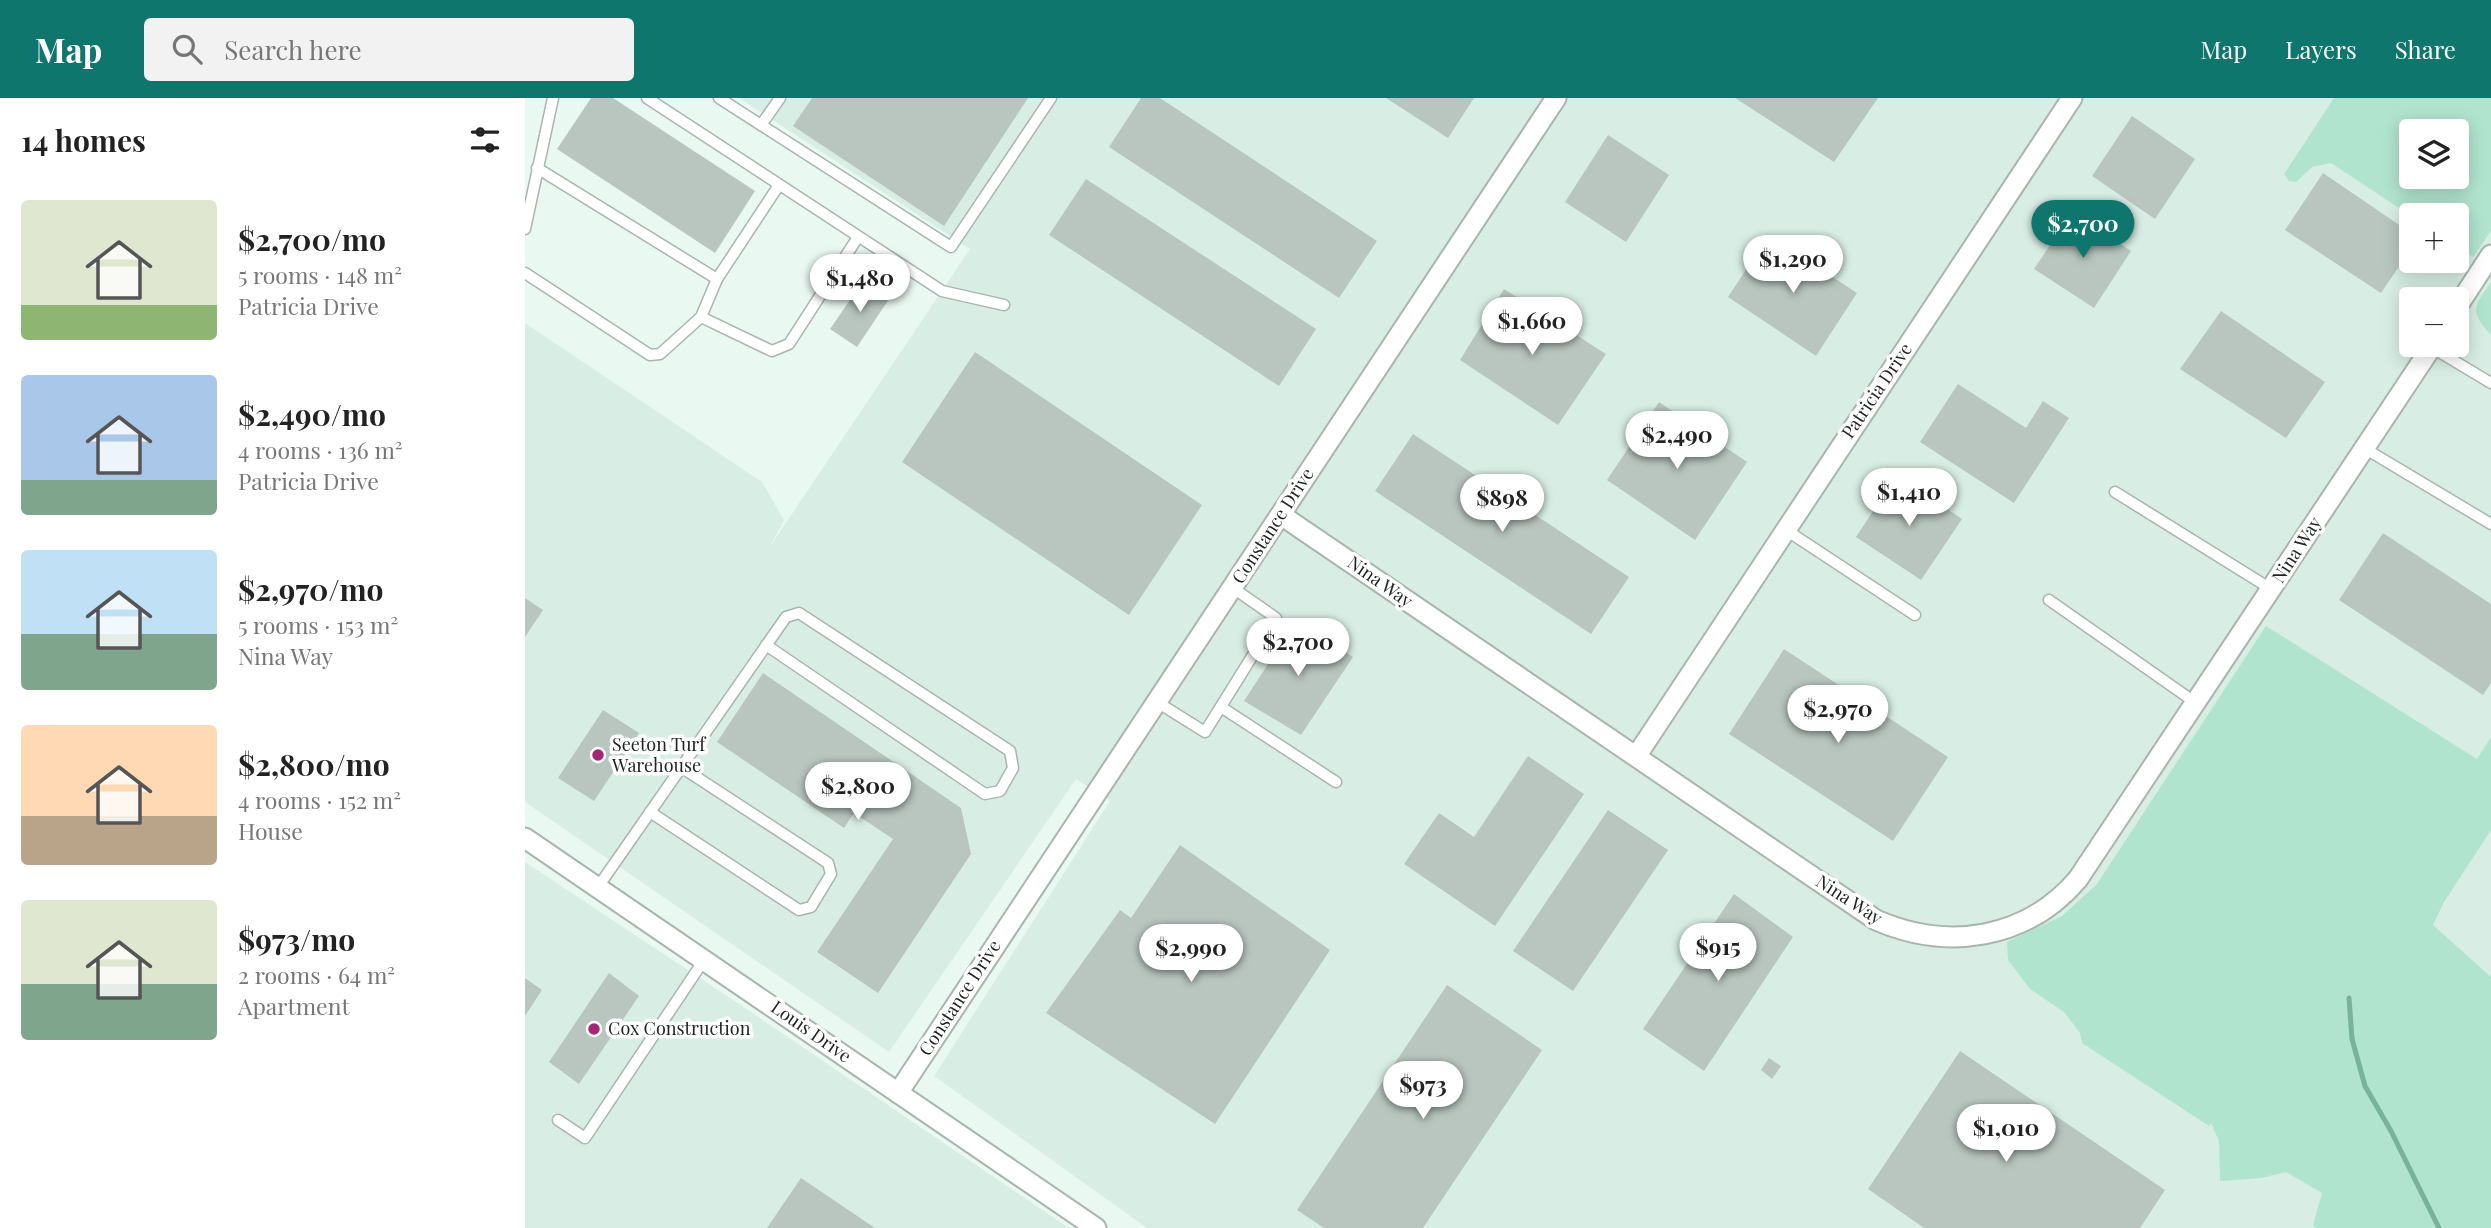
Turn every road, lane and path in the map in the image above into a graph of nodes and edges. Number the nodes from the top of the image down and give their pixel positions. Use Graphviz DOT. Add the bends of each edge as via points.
graph roads {
  1 [pos="553,98"];
  2 [pos="647,98"];
  3 [pos="719,98"];
  4 [pos="780,98"];
  5 [pos="1051,98"];
  6 [pos="1556,98"];
  7 [pos="2071,98"];
  8 [pos="761,125"];
  9 [pos="537,169"];
  10 [pos="779,185"];
  11 [pos="525,229"];
  12 [pos="858,237"];
  13 [pos="2491,256"];
  14 [pos="525,273"];
  15 [pos="717,279"];
  16 [pos="2469,289"];
  17 [pos="1004,305"];
  18 [pos="701,317"];
  19 [pos="2425,357"];
  20 [pos="2450,357"];
  21 [pos="2491,383"];
  22 [pos="2364,448"];
  23 [pos="2115,492"];
  24 [pos="1281,515"];
  25 [pos="2491,524"];
  26 [pos="1786,530"];
  27 [pos="1233,588"];
  28 [pos="2271,589"];
  29 [pos="2049,600"];
  30 [pos="1915,615"];
  31 [pos="766,645"];
  32 [pos="1157,702"];
  33 [pos="2196,702"];
  34 [pos="1221,707"];
  35 [pos="1637,755"];
  36 [pos="681,767"];
  37 [pos="1336,782"];
  38 [pos="650,812"];
  39 [pos="525,838"];
  40 [pos="598,887"];
  41 [pos="705,960"];
  42 [pos="898,1093"];
  43 [pos="558,1120"];
  44 [pos="1096,1228"];
  1 -- 9 [label="lane"];
  2 -- 10 [label="lane"];
  3 -- 8 [label="lane"];
  4 -- 8 [label="lane"];
  5 -- 8 [label="lane" via="951,247"];
  6 -- 24 [label="street, Constance Drive"];
  7 -- 26 [label="street, Patricia Drive"];
  9 -- 11 [label="lane"];
  9 -- 15 [label="lane"];
  10 -- 12 [label="lane"];
  10 -- 15 [label="lane"];
  12 -- 17 [label="lane" via="942,291"];
  12 -- 18 [label="lane" via="789,344 772,351"];
  13 -- 16 [label="street"];
  14 -- 18 [label="lane" via="650,355 660,354"];
  15 -- 18 [label="lane"];
  19 -- 22 [label="street, Nina Way"];
  20 -- 21 [label="lane"];
  22 -- 25 [label="lane"];
  22 -- 28 [label="street, Nina Way"];
  23 -- 28 [label="lane"];
  24 -- 27 [label="street, Constance Drive"];
  24 -- 35 [label="street, Nina Way"];
  26 -- 30 [label="lane"];
  26 -- 35 [label="street, Patricia Drive"];
  27 -- 32 [label="street, Constance Drive"];
  27 -- 34 [label="lane" via="1276,618"];
  28 -- 33 [label="street, Nina Way"];
  29 -- 33 [label="lane"];
  31 -- 31 [label="lane" via="786,617 799,613 1010,751 1013,768 1000,791 985,794"];
  31 -- 36 [label="lane"];
  32 -- 34 [label="lane" via="1205,732"];
  32 -- 42 [label="street, Constance Drive"];
  33 -- 35 [label="street, Nina Way" via="2066,892 2026,919 1963,938 1921,935 1876,920"];
  34 -- 37 [label="lane"];
  36 -- 38 [label="lane"];
  36 -- 38 [label="lane" via="828,863 831,874 811,907 799,910"];
  38 -- 40 [label="lane"];
  39 -- 40 [label="street, Louis Drive"];
  40 -- 41 [label="street, Louis Drive"];
  41 -- 42 [label="street, Louis Drive"];
  41 -- 43 [label="lane" via="585,1138"];
  42 -- 44 [label="street, Louis Drive"];
}
